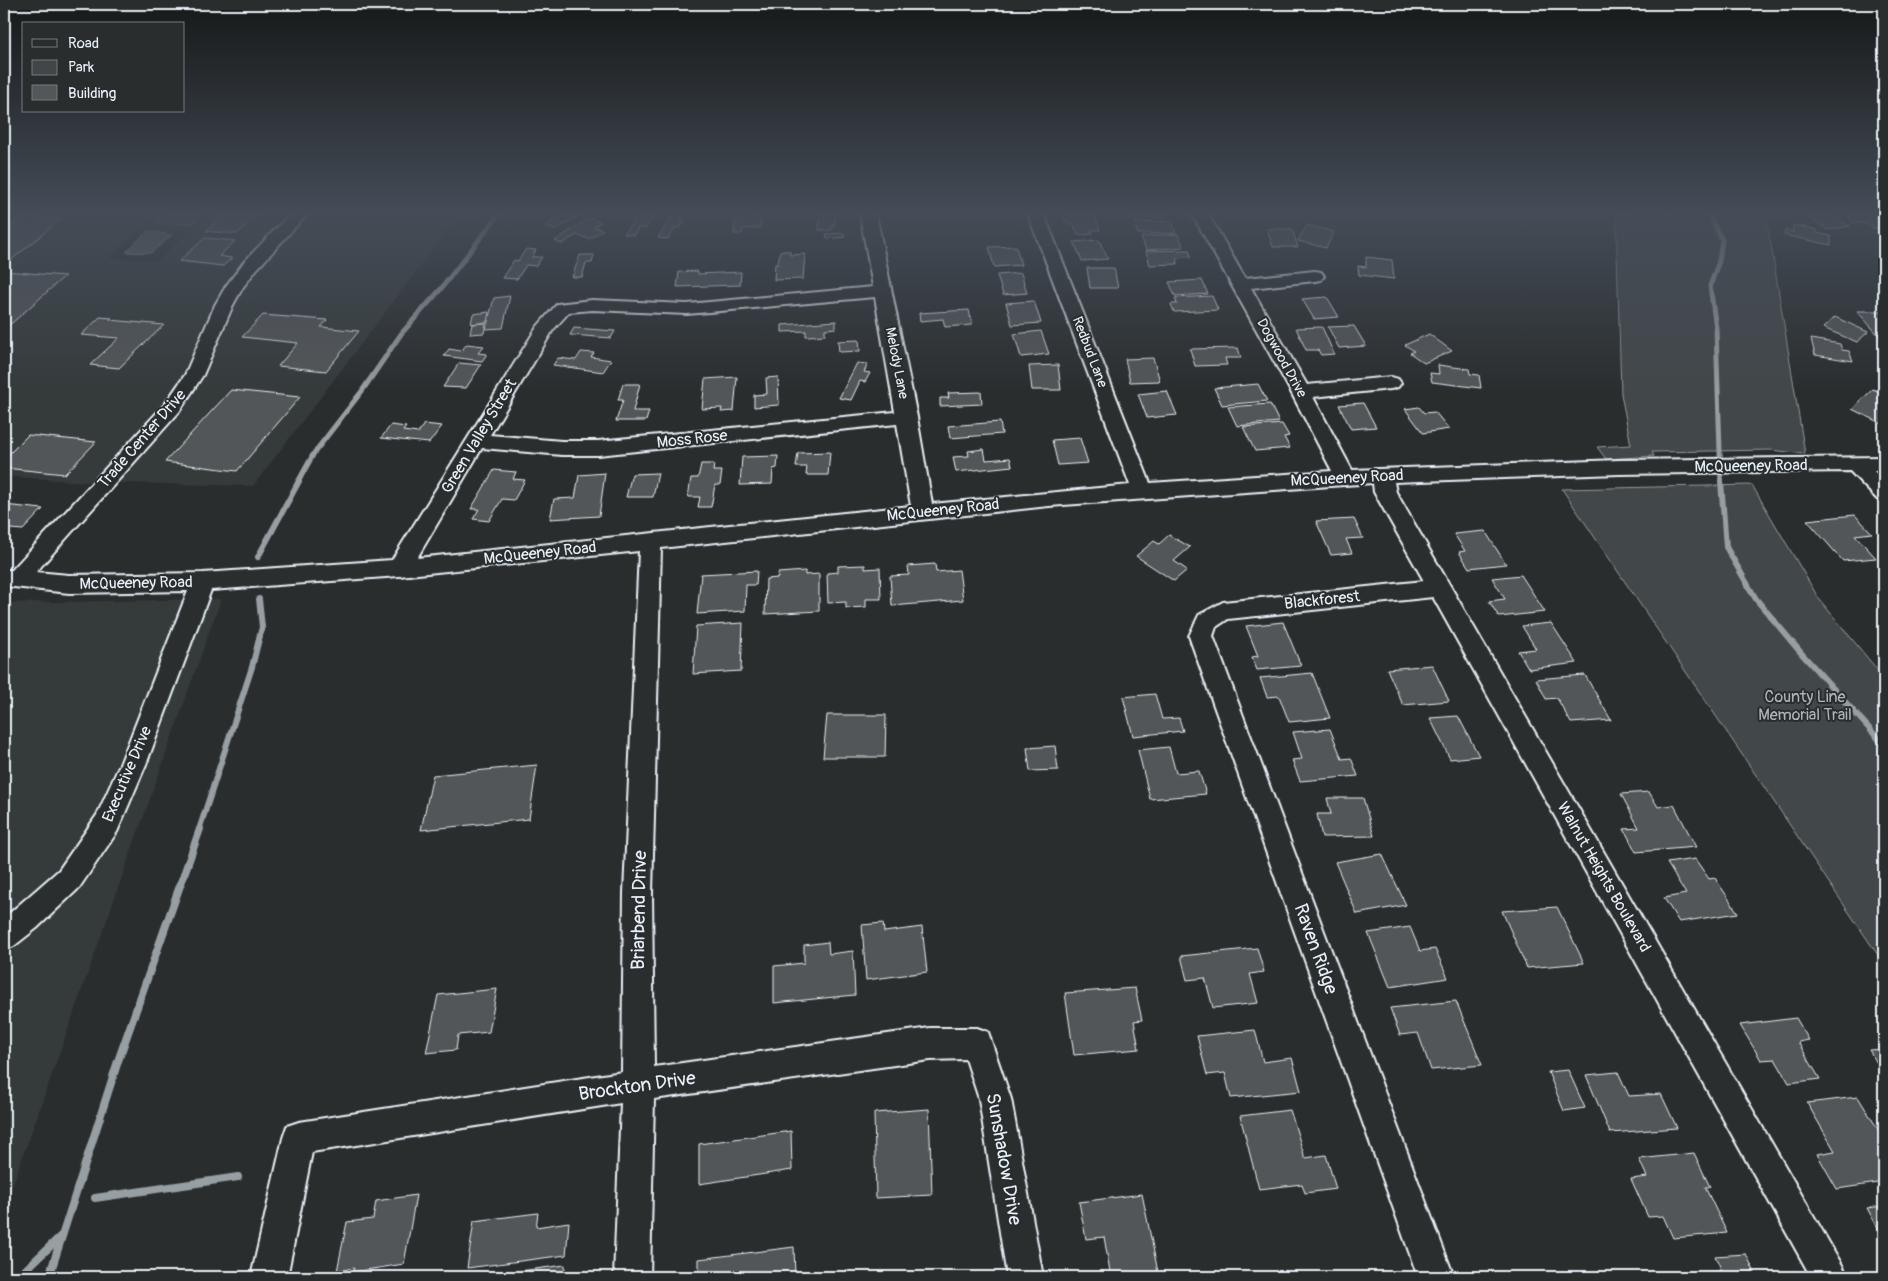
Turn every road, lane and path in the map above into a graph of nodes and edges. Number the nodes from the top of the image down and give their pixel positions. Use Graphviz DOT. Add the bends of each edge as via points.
graph roads {
  1 [pos="244,274"];
  2 [pos="880,274"];
  3 [pos="1059,274"];
  4 [pos="1234,274"];
  5 [pos="1315,276"];
  6 [pos="1240,284"];
  7 [pos="883,291"];
  8 [pos="1391,383"];
  9 [pos="1301,392"];
  10 [pos="907,417"];
  11 [pos="477,440"];
  12 [pos="1855,464"];
  13 [pos="1884,464"];
  14 [pos="1779,466"];
  15 [pos="1657,468"];
  16 [pos="1346,476"];
  17 [pos="1382,476"];
  18 [pos="1143,491"];
  19 [pos="1884,494"];
  20 [pos="923,512"];
  21 [pos="650,542"];
  22 [pos="399,568"];
  23 [pos="11,579"];
  24 [pos="203,582"];
  25 [pos="1440,588"];
  26 [pos="1207,621"];
  27 [pos="4,936"];
  28 [pos="977,1043"];
  29 [pos="638,1085"];
  30 [pos="270,1277"];
  31 [pos="632,1277"];
  32 [pos="1025,1277"];
  33 [pos="1436,1277"];
  34 [pos="1830,1277"];
  1 -- 23 [label="street, Trade Center Drive" via="234,286 194,375 172,408"];
  2 -- 7 [label="street, Melody Lane"];
  3 -- 18 [label="street, Redbud Lane"];
  4 -- 6 [label="street, Dogwood Drive"];
  5 -- 6 [label="street"];
  6 -- 9 [label="street, Dogwood Drive"];
  7 -- 10 [label="street, Melody Lane"];
  7 -- 11 [label="street, Green Valley Street" via="687,309 584,305 563,308 546,328"];
  8 -- 9 [label="street"];
  9 -- 16 [label="street, Dogwood Drive"];
  10 -- 11 [label="street, Moss Rose" via="598,448"];
  10 -- 20 [label="street, Melody Lane"];
  11 -- 22 [label="street, Green Valley Street"];
  12 -- 13 [label="street, McQueeney Road"];
  12 -- 14 [label="street, McQueeney Road"];
  12 -- 19 [label="street"];
  14 -- 15 [label="street, McQueeney Road"];
  15 -- 17 [label="street, McQueeney Road"];
  16 -- 17 [label="street, McQueeney Road"];
  16 -- 18 [label="street, McQueeney Road"];
  17 -- 25 [label="street, Walnut Heights Boulevard" via="1385,492"];
  18 -- 20 [label="street, McQueeney Road"];
  20 -- 21 [label="street, McQueeney Road"];
  21 -- 22 [label="street, McQueeney Road"];
  21 -- 29 [label="street, Briarbend Drive" via="638,893"];
  22 -- 24 [label="street, McQueeney Road"];
  23 -- 24 [label="street, McQueeney Road" via="69,584"];
  24 -- 27 [label="street, Executive Drive" via="134,762 107,823 69,879"];
  25 -- 26 [label="street, Blackforest" via="1223,611"];
  25 -- 34 [label="street, Walnut Heights Boulevard"];
  26 -- 33 [label="street, Raven Ridge" via="1201,636"];
  28 -- 29 [label="street, Brockton Drive" via="930,1044"];
  28 -- 32 [label="street, Sunshadow Drive" via="996,1099"];
  29 -- 30 [label="street, Brockton Drive" via="299,1138"];
  29 -- 31 [label="street, Briarbend Drive"];
}
